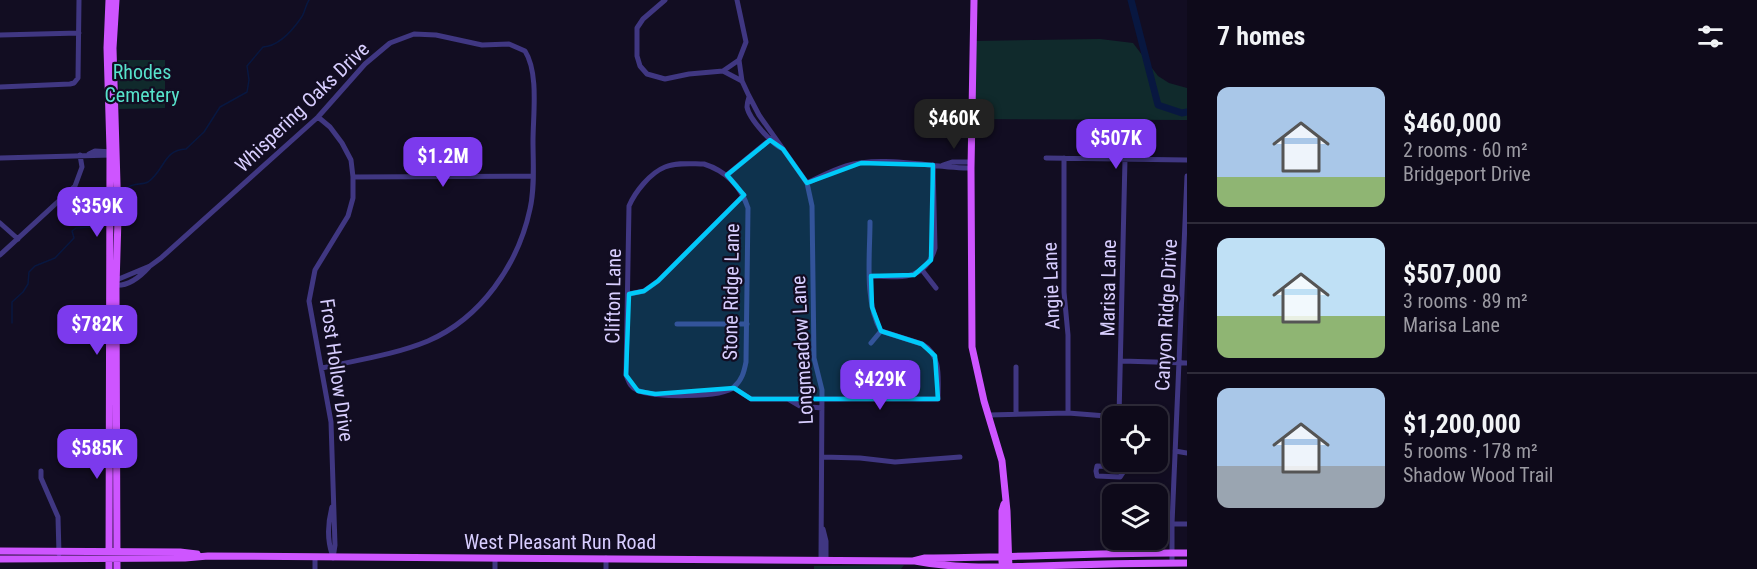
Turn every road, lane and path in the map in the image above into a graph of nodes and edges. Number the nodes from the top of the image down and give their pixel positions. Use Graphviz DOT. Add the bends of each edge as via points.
graph roads {
  1 [pos="79,0"];
  2 [pos="109,0"];
  3 [pos="116,0"];
  4 [pos="666,0"];
  5 [pos="736,0"];
  6 [pos="974,0"];
  7 [pos="79,33"];
  8 [pos="0,35"];
  9 [pos="739,60"];
  10 [pos="723,71"];
  11 [pos="742,81"];
  12 [pos="0,87"];
  13 [pos="318,117"];
  14 [pos="772,138"];
  15 [pos="112,153"];
  16 [pos="80,155"];
  17 [pos="0,158"];
  18 [pos="1046,158"];
  19 [pos="1064,158"];
  20 [pos="1125,159"];
  21 [pos="1187,160"];
  22 [pos="933,165"];
  23 [pos="971,165"];
  24 [pos="726,175"];
  25 [pos="533,176"];
  26 [pos="1187,176"];
  27 [pos="353,177"];
  28 [pos="807,183"];
  29 [pos="113,188"];
  30 [pos="744,195"];
  31 [pos="0,222"];
  32 [pos="870,222"];
  33 [pos="18,239"];
  34 [pos="0,255"];
  35 [pos="922,270"];
  36 [pos="871,276"];
  37 [pos="114,283"];
  38 [pos="936,288"];
  39 [pos="628,294"];
  40 [pos="677,324"];
  41 [pos="747,324"];
  42 [pos="881,331"];
  43 [pos="871,343"];
  44 [pos="1122,361"];
  45 [pos="1179,363"];
  46 [pos="1187,363"];
  47 [pos="1016,367"];
  48 [pos="322,368"];
  49 [pos="734,388"];
  50 [pos="801,398"];
  51 [pos="788,399"];
  52 [pos="822,400"];
  53 [pos="800,406"];
  54 [pos="1120,406"];
  55 [pos="822,408"];
  56 [pos="1068,413"];
  57 [pos="1016,414"];
  58 [pos="989,415"];
  59 [pos="1102,416"];
  60 [pos="1175,451"];
  61 [pos="1187,453"];
  62 [pos="822,457"];
  63 [pos="960,457"];
  64 [pos="1118,464"];
  65 [pos="40,471"];
  66 [pos="1172,524"];
  67 [pos="1187,524"];
  68 [pos="0,551"];
  69 [pos="1172,553"];
  70 [pos="1187,553"];
  71 [pos="59,555"];
  72 [pos="113,555"];
  73 [pos="1070,555"];
  74 [pos="315,558"];
  75 [pos="333,558"];
  76 [pos="495,558"];
  77 [pos="606,558"];
  78 [pos="0,559"];
  79 [pos="823,560"];
  80 [pos="1172,563"];
  81 [pos="1187,563"];
  82 [pos="1005,564"];
  83 [pos="1071,565"];
  84 [pos="110,569"];
  85 [pos="117,569"];
  86 [pos="315,569"];
  87 [pos="495,569"];
  88 [pos="606,569"];
  1 -- 7 [label="street"];
  2 -- 15 [label="main road"];
  3 -- 15 [label="main road"];
  4 -- 10 [label="street" via="643,18 637,28 640,66 647,74 665,79"];
  5 -- 9 [label="street, Longmeadow Lane" via="746,42"];
  6 -- 23 [label="main road"];
  7 -- 8 [label="street"];
  7 -- 12 [label="street" via="76,81"];
  9 -- 10 [label="street"];
  9 -- 11 [label="street, Longmeadow Lane"];
  10 -- 11 [label="street"];
  11 -- 14 [label="street, Longmeadow Lane"];
  13 -- 25 [label="street, Whispering Oaks Drive" via="365,64 398,39 414,34 482,45 509,44 525,51 532,68"];
  13 -- 27 [label="street, Frost Hollow Drive" via="342,143 351,160"];
  13 -- 37 [label="street, Whispering Oaks Drive" via="143,274 124,285"];
  14 -- 24 [label="street"];
  14 -- 28 [label="street, Longmeadow Lane"];
  15 -- 16 [label="street" via="95,151"];
  15 -- 29 [label="main road"];
  16 -- 17 [label="street"];
  16 -- 33 [label="street" via="82,167 75,186"];
  18 -- 19 [label="street"];
  19 -- 20 [label="street"];
  19 -- 56 [label="street, Angie Lane"];
  20 -- 21 [label="street"];
  20 -- 44 [label="street, Marisa Lane"];
  22 -- 23 [label="street"];
  22 -- 28 [label="street" via="861,163"];
  22 -- 35 [label="street" via="935,248"];
  23 -- 58 [label="main road" via="972,347"];
  24 -- 30 [label="street"];
  24 -- 39 [label="street, Clifton Lane" via="704,164 663,167 634,194 628,206"];
  25 -- 27 [label="street"];
  25 -- 48 [label="street, Whispering Oaks Drive" via="530,208 520,243 478,307 430,340 392,353"];
  26 -- 45 [label="street, Canyon Ridge Drive"];
  27 -- 48 [label="street, Frost Hollow Drive" via="348,216 315,270 309,301"];
  28 -- 52 [label="street, Longmeadow Lane" via="812,206 814,358"];
  29 -- 37 [label="main road" via="110,223"];
  29 -- 37 [label="main road" via="118,218"];
  30 -- 39 [label="street" via="658,281 644,291"];
  30 -- 41 [label="street, Stone Ridge Lane" via="748,208"];
  31 -- 33 [label="street"];
  32 -- 36 [label="street"];
  33 -- 34 [label="street"];
  35 -- 36 [label="street" via="901,277"];
  35 -- 38 [label="street"];
  36 -- 42 [label="street" via="872,307"];
  37 -- 72 [label="main road"];
  39 -- 49 [label="street, Clifton Lane" via="626,375 630,385 655,394 709,394"];
  40 -- 41 [label="street"];
  41 -- 49 [label="street, Stone Ridge Lane" via="744,375"];
  42 -- 43 [label="street"];
  42 -- 52 [label="street" via="922,344 935,356 938,399"];
  44 -- 45 [label="street"];
  44 -- 54 [label="street, Marisa Lane"];
  45 -- 46 [label="street"];
  45 -- 60 [label="street, Canyon Ridge Drive"];
  47 -- 57 [label="street"];
  48 -- 75 [label="street, Frost Hollow Drive" via="331,422 333,506 329,544"];
  49 -- 51 [label="street" via="751,399"];
  50 -- 51 [label="street"];
  50 -- 52 [label="street"];
  50 -- 53 [label="street"];
  51 -- 53 [label="street"];
  52 -- 55 [label="street, Longmeadow Lane"];
  53 -- 55 [label="street"];
  55 -- 62 [label="street, Longmeadow Lane"];
  56 -- 57 [label="street"];
  56 -- 59 [label="street"];
  57 -- 58 [label="street"];
  58 -- 82 [label="main road" via="1002,461"];
  60 -- 61 [label="street"];
  60 -- 66 [label="street, Canyon Ridge Drive"];
  62 -- 63 [label="street" via="895,462"];
  62 -- 79 [label="street, Longmeadow Lane" via="820,522 826,541"];
  64 -- 64 [label="street" via="1097,466 1097,476 1120,477 1124,471"];
  65 -- 71 [label="street" via="58,517"];
  66 -- 67 [label="street"];
  66 -- 69 [label="street, Canyon Ridge Drive"];
  68 -- 71 [label="main road, West Pleasant Run Road"];
  69 -- 70 [label="main road, West Pleasant Run Road"];
  69 -- 73 [label="main road, West Pleasant Run Road"];
  69 -- 80 [label="street, Canyon Ridge Drive"];
  71 -- 72 [label="main road, West Pleasant Run Road"];
  71 -- 78 [label="main road, West Pleasant Run Road"];
  72 -- 74 [label="main road, West Pleasant Run Road" via="180,552"];
  72 -- 84 [label="main road"];
  72 -- 85 [label="main road"];
  73 -- 82 [label="main road, West Pleasant Run Road"];
  73 -- 83 [label="main road"];
  74 -- 75 [label="main road, West Pleasant Run Road"];
  74 -- 86 [label="street"];
  75 -- 76 [label="main road, West Pleasant Run Road"];
  76 -- 77 [label="main road, West Pleasant Run Road"];
  76 -- 87 [label="street"];
  77 -- 79 [label="main road, West Pleasant Run Road"];
  77 -- 88 [label="street"];
  79 -- 82 [label="main road, West Pleasant Run Road"];
  80 -- 81 [label="main road, West Pleasant Run Road"];
  80 -- 83 [label="main road, West Pleasant Run Road"];
  82 -- 83 [label="main road, West Pleasant Run Road"];
}
